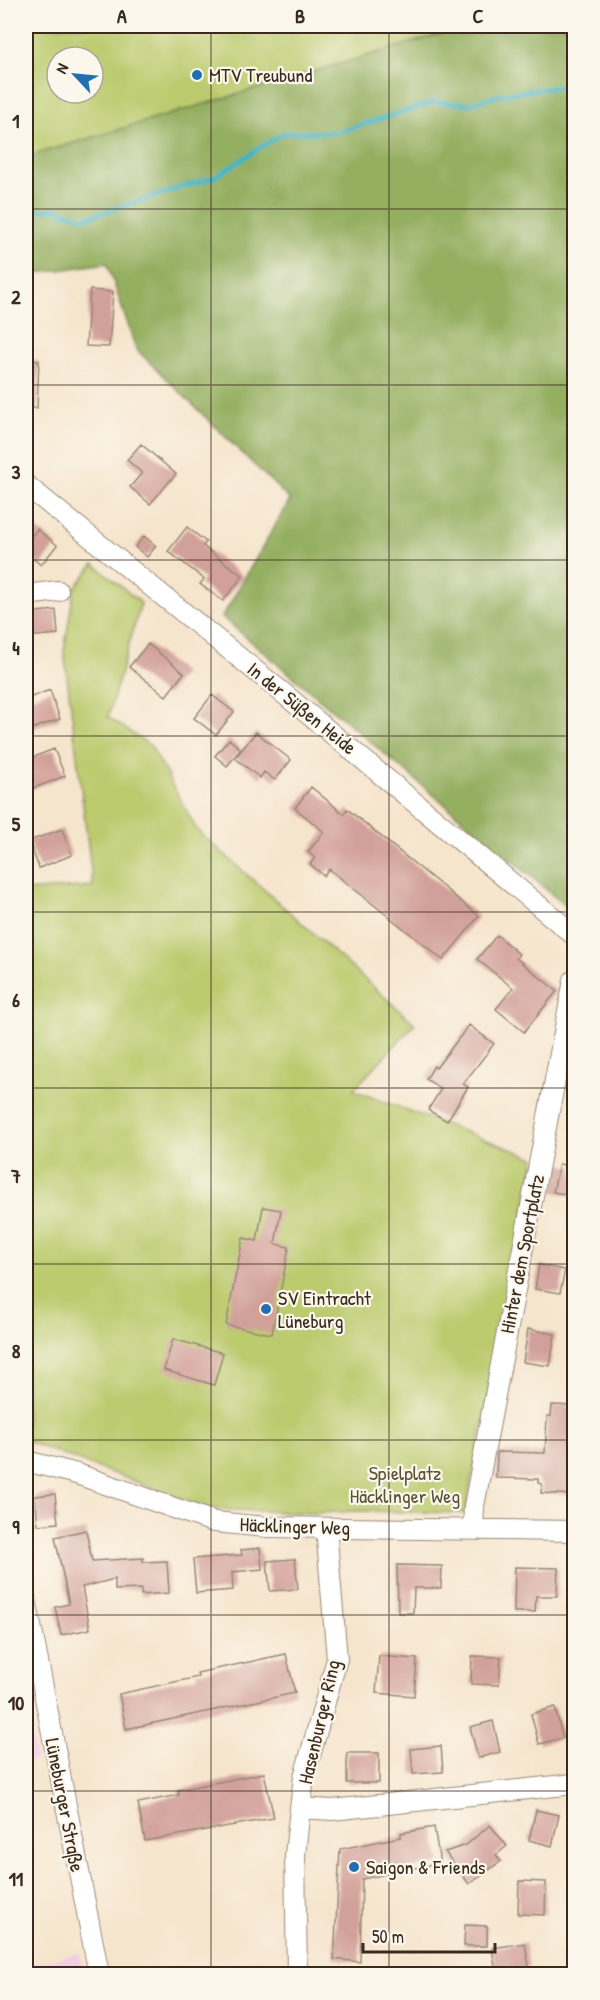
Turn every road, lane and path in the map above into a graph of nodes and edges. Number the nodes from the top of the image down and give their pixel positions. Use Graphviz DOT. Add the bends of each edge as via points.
graph roads {
  1 [pos="26,485"];
  2 [pos="57,591"];
  3 [pos="26,595"];
  4 [pos="574,935"];
  5 [pos="574,980"];
  6 [pos="26,1461"];
  7 [pos="326,1528"];
  8 [pos="473,1529"];
  9 [pos="574,1531"];
  10 [pos="26,1600"];
  11 [pos="574,1784"];
  12 [pos="300,1808"];
  13 [pos="99,1974"];
  14 [pos="297,1974"];
  1 -- 4 [label="street, In der Süßen Heide"];
  2 -- 3 [label="street"];
  5 -- 8 [label="street, Hinter dem Sportplatz" via="474,1506"];
  6 -- 7 [label="street, Häcklinger Weg" via="77,1474 214,1522"];
  7 -- 8 [label="street, Häcklinger Weg"];
  7 -- 12 [label="street, Hasenburger Ring" via="337,1659 304,1777"];
  8 -- 9 [label="street, Häcklinger Weg"];
  10 -- 13 [label="street, Lüneburger Straße"];
  11 -- 12 [label="street, Hasenburger Ring" via="332,1810"];
  12 -- 14 [label="street, Hasenburger Ring" via="295,1855"];
}
